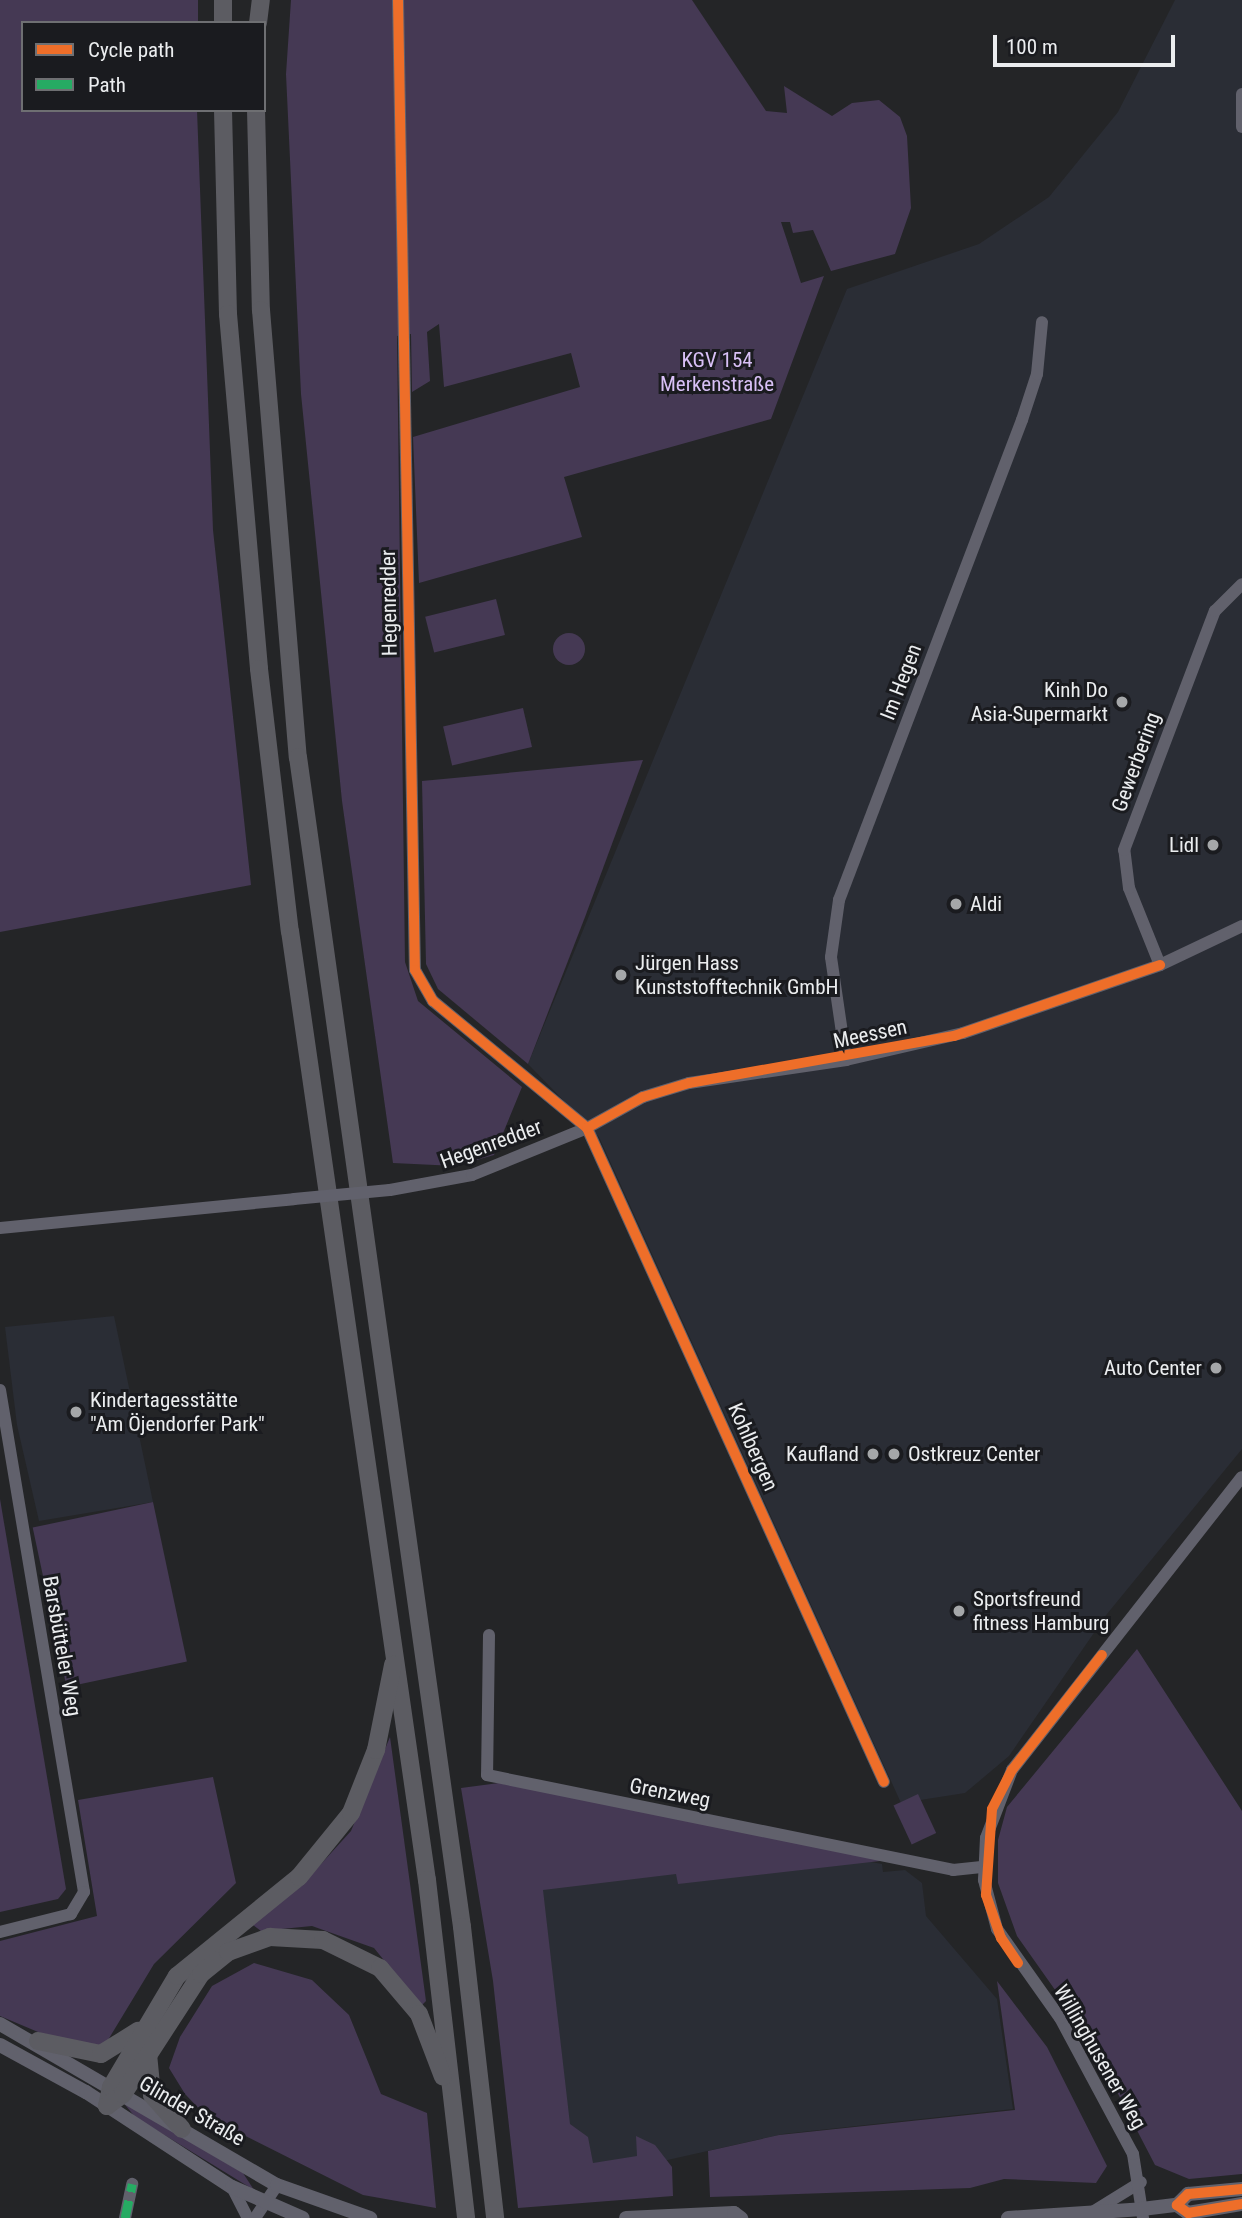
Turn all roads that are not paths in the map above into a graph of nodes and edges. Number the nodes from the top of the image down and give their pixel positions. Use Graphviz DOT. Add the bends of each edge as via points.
graph roads {
  1 [pos="223,0"];
  2 [pos="259,0"];
  3 [pos="397,0"];
  4 [pos="223,21"];
  5 [pos="257,21"];
  6 [pos="1242,94"];
  7 [pos="222,112"];
  8 [pos="256,112"];
  9 [pos="1242,127"];
  10 [pos="1042,322"];
  11 [pos="1242,584"];
  12 [pos="1242,926"];
  13 [pos="1160,965"];
  14 [pos="846,1060"];
  15 [pos="587,1128"];
  16 [pos="0,1228"];
  17 [pos="0,1390"];
  18 [pos="1242,1477"];
  19 [pos="489,1635"];
  20 [pos="396,1651"];
  21 [pos="884,1782"];
  22 [pos="984,1867"];
  23 [pos="0,1933"];
  24 [pos="147,2021"];
  25 [pos="0,2024"];
  26 [pos="37,2041"];
  27 [pos="0,2045"];
  28 [pos="148,2052"];
  29 [pos="117,2091"];
  30 [pos="107,2106"];
  31 [pos="454,2110"];
  32 [pos="182,2129"];
  33 [pos="1141,2182"];
  34 [pos="132,2184"];
  35 [pos="277,2185"];
  36 [pos="232,2187"];
  37 [pos="1242,2189"];
  38 [pos="269,2203"];
  39 [pos="1242,2204"];
  40 [pos="1177,2205"];
  41 [pos="1143,2214"];
  42 [pos="687,2216"];
  43 [pos="1085,2216"];
  44 [pos="125,2218"];
  45 [pos="248,2218"];
  46 [pos="255,2218"];
  47 [pos="270,2218"];
  48 [pos="301,2218"];
  49 [pos="370,2218"];
  50 [pos="466,2218"];
  51 [pos="495,2218"];
  52 [pos="626,2218"];
  53 [pos="741,2218"];
  54 [pos="1008,2218"];
  1 -- 4 [label="highway"];
  2 -- 5 [label="highway"];
  3 -- 15 [label="street, Hegenredder" via="414,962 433,1000"];
  6 -- 9 [label="street"];
  7 -- 20 [label="highway" via="228,314 258,669 290,931"];
  8 -- 51 [label="highway" via="261,310 298,757 460,1913"];
  10 -- 14 [label="street, Im Hegen" via="1037,374 1022,419 839,900 831,949"];
  11 -- 13 [label="street, Gewerbering" via="1215,611 1124,850 1129,888"];
  12 -- 13 [label="street, Meessen"];
  13 -- 14 [label="street, Meessen" via="963,1033"];
  14 -- 15 [label="street, Meessen" via="689,1083 643,1097"];
  15 -- 16 [label="street, Hegenredder, bridge" via="472,1175 390,1189"];
  15 -- 21 [label="street, Kohlbergen"];
  17 -- 23 [label="street, Barsbütteler Weg" via="84,1892 78,1908"];
  18 -- 22 [label="street, Willinghusener Weg" via="1012,1770 992,1809"];
  19 -- 22 [label="street, Grenzweg" via="487,1775 953,1870"];
  20 -- 24 [label="highway" via="376,1751 340,1829 299,1877 197,1954"];
  20 -- 31 [label="highway"];
  22 -- 33 [label="street, Willinghusener Weg" via="1001,1938 1075,2043"];
  24 -- 26 [label="highway" via="124,2044 101,2054"];
  24 -- 29 [label="highway"];
  25 -- 26 [label="main road, Glinder Straße"];
  26 -- 29 [label="main road, Glinder Straße"];
  27 -- 30 [label="main road, Glinder Straße"];
  28 -- 29 [label="highway"];
  28 -- 31 [label="highway" via="191,1985 228,1952 270,1937 323,1940 380,1968 413,2005"];
  28 -- 32 [label="highway" via="152,2095"];
  29 -- 30 [label="highway"];
  29 -- 32 [label="main road, Glinder Straße"];
  30 -- 36 [label="main road, Glinder Straße"];
  31 -- 50 [label="highway"];
  32 -- 35 [label="main road, Glinder Straße"];
  33 -- 41 [label="street, Willinghusener Weg"];
  33 -- 43 [label="street"];
  34 -- 44 [label="street"];
  35 -- 38 [label="street"];
  35 -- 49 [label="main road, Glinder Straße"];
  36 -- 38 [label="main road, Glinder Straße"];
  36 -- 45 [label="street"];
  37 -- 40 [label="main road" via="1188,2194"];
  38 -- 46 [label="street"];
  38 -- 47 [label="street"];
  38 -- 48 [label="main road, Glinder Straße"];
  39 -- 40 [label="main road" via="1188,2213"];
  40 -- 41 [label="main road"];
  41 -- 43 [label="main road"];
  42 -- 52 [label="main road"];
  42 -- 53 [label="main road"];
  43 -- 54 [label="main road"];
}
